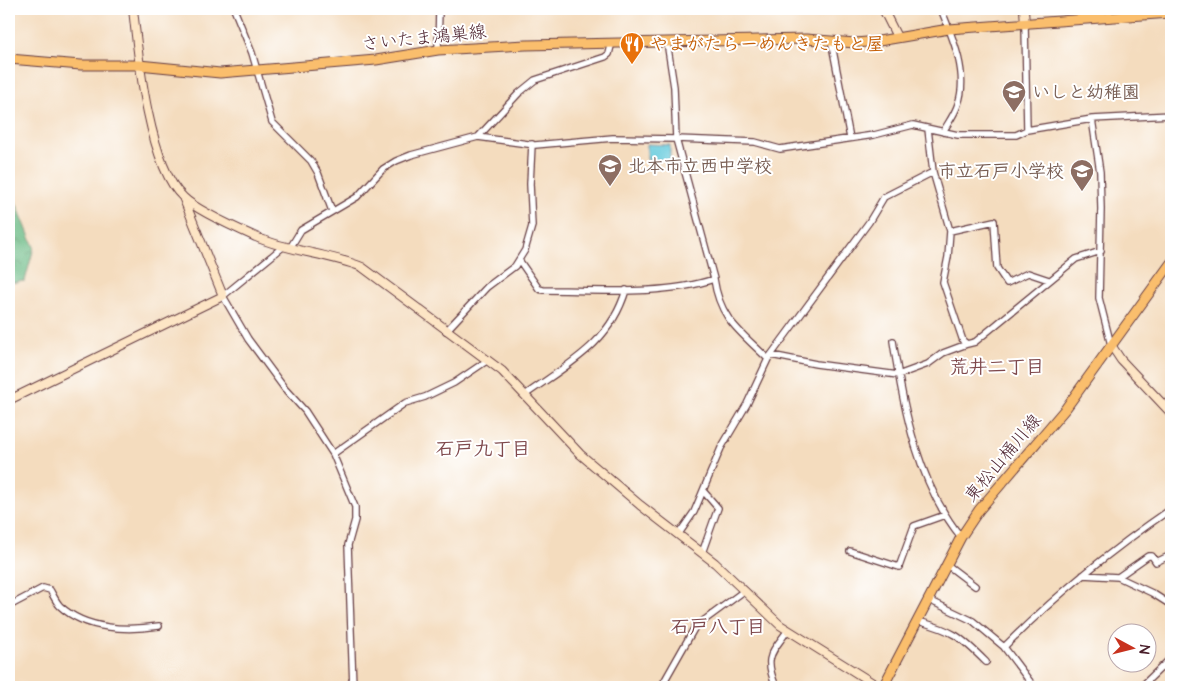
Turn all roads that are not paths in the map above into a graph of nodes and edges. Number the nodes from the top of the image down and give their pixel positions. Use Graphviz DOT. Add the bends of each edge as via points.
graph roads {
  1 [pos="133,9"];
  2 [pos="234,9"];
  3 [pos="439,9"];
  4 [pos="883,9"];
  5 [pos="941,9"];
  6 [pos="1024,9"];
  7 [pos="1171,13"];
  8 [pos="1025,25"];
  9 [pos="949,29"];
  10 [pos="898,37"];
  11 [pos="831,40"];
  12 [pos="612,42"];
  13 [pos="667,42"];
  14 [pos="438,50"];
  15 [pos="9,60"];
  16 [pos="139,65"];
  17 [pos="256,71"];
  18 [pos="1171,115"];
  19 [pos="1092,119"];
  20 [pos="928,128"];
  21 [pos="1027,130"];
  22 [pos="943,132"];
  23 [pos="478,137"];
  24 [pos="850,138"];
  25 [pos="676,139"];
  26 [pos="532,144"];
  27 [pos="933,172"];
  28 [pos="183,198"];
  29 [pos="332,211"];
  30 [pos="950,231"];
  31 [pos="287,247"];
  32 [pos="1101,251"];
  33 [pos="519,260"];
  34 [pos="1171,263"];
  35 [pos="714,278"];
  36 [pos="1050,280"];
  37 [pos="626,290"];
  38 [pos="222,296"];
  39 [pos="446,331"];
  40 [pos="893,341"];
  41 [pos="967,344"];
  42 [pos="1111,345"];
  43 [pos="770,357"];
  44 [pos="488,360"];
  45 [pos="898,375"];
  46 [pos="525,395"];
  47 [pos="9,400"];
  48 [pos="1171,413"];
  49 [pos="334,454"];
  50 [pos="704,492"];
  51 [pos="1171,509"];
  52 [pos="945,516"];
  53 [pos="678,534"];
  54 [pos="961,537"];
  55 [pos="850,551"];
  56 [pos="702,553"];
  57 [pos="1171,555"];
  58 [pos="946,564"];
  59 [pos="1083,575"];
  60 [pos="1118,577"];
  61 [pos="976,586"];
  62 [pos="744,591"];
  63 [pos="928,600"];
  64 [pos="1171,605"];
  65 [pos="9,606"];
  66 [pos="918,621"];
  67 [pos="159,626"];
  68 [pos="788,630"];
  69 [pos="1004,647"];
  70 [pos="1171,658"];
  71 [pos="986,662"];
  72 [pos="352,680"];
  73 [pos="353,687"];
  74 [pos="365,687"];
  75 [pos="661,687"];
  76 [pos="776,687"];
  77 [pos="878,687"];
  78 [pos="882,687"];
  79 [pos="1034,687"];
  80 [pos="1141,687"];
  1 -- 16 [label="street"];
  2 -- 17 [label="street"];
  3 -- 14 [label="street"];
  4 -- 10 [label="street"];
  5 -- 9 [label="street"];
  6 -- 8 [label="street"];
  7 -- 8 [label="main road, さいたま鴻巣線"];
  8 -- 9 [label="main road, さいたま鴻巣線"];
  8 -- 21 [label="street"];
  9 -- 10 [label="main road, さいたま鴻巣線"];
  9 -- 22 [label="street" via="960,70 961,91"];
  10 -- 11 [label="main road, さいたま鴻巣線" via="855,43"];
  11 -- 13 [label="main road, さいたま鴻巣線"];
  11 -- 24 [label="street"];
  12 -- 13 [label="main road, さいたま鴻巣線"];
  12 -- 14 [label="main road, さいたま鴻巣線"];
  12 -- 23 [label="street" via="606,57 535,80"];
  13 -- 25 [label="street" via="674,87"];
  14 -- 17 [label="main road, さいたま鴻巣線" via="376,60"];
  15 -- 16 [label="main road, さいたま鴻巣線"];
  16 -- 17 [label="main road, さいたま鴻巣線" via="220,73"];
  16 -- 28 [label="street" via="152,131 173,184"];
  17 -- 29 [label="street" via="272,122 311,161"];
  18 -- 19 [label="street"];
  19 -- 21 [label="street"];
  19 -- 32 [label="street" via="1100,172"];
  20 -- 22 [label="street"];
  20 -- 24 [label="street" via="913,125"];
  20 -- 27 [label="street"];
  21 -- 22 [label="street" via="1016,134 958,135"];
  23 -- 26 [label="street"];
  23 -- 29 [label="street" via="396,161 357,197"];
  24 -- 25 [label="street" via="780,149 755,142"];
  25 -- 26 [label="street" via="613,138"];
  25 -- 35 [label="street"];
  26 -- 33 [label="street" via="532,226"];
  27 -- 30 [label="street"];
  27 -- 43 [label="street" via="884,196 869,222"];
  28 -- 31 [label="street" via="257,238"];
  28 -- 38 [label="street"];
  29 -- 31 [label="street" via="301,230"];
  30 -- 36 [label="street" via="994,221 997,268 1007,282 1028,273"];
  30 -- 41 [label="street" via="943,282 963,341"];
  31 -- 38 [label="street"];
  31 -- 39 [label="street" via="338,258 362,267"];
  32 -- 36 [label="street" via="1076,259"];
  32 -- 42 [label="street" via="1099,298"];
  33 -- 37 [label="street" via="539,289"];
  33 -- 39 [label="street" via="487,287"];
  34 -- 42 [label="main road, 東松山桶川線"];
  35 -- 37 [label="street" via="698,284"];
  35 -- 43 [label="street" via="716,296 725,317"];
  36 -- 41 [label="street" via="975,342"];
  37 -- 46 [label="street" via="621,305 596,344"];
  38 -- 47 [label="street"];
  38 -- 49 [label="street" via="248,339 285,389 306,411"];
  39 -- 44 [label="street"];
  40 -- 45 [label="street"];
  41 -- 45 [label="street"];
  42 -- 48 [label="street"];
  42 -- 54 [label="main road, 東松山桶川線" via="1066,408 979,510"];
  43 -- 45 [label="street"];
  43 -- 50 [label="street" via="721,448"];
  44 -- 46 [label="street"];
  44 -- 49 [label="street" via="454,383 405,403"];
  45 -- 52 [label="street" via="916,448"];
  46 -- 53 [label="street" via="580,454"];
  49 -- 72 [label="street" via="355,507 348,545"];
  50 -- 53 [label="street"];
  50 -- 56 [label="street" via="718,508"];
  51 -- 59 [label="street"];
  52 -- 54 [label="street"];
  52 -- 55 [label="street" via="914,526 900,567"];
  53 -- 56 [label="street"];
  54 -- 58 [label="main road, 東松山桶川線"];
  56 -- 62 [label="street"];
  57 -- 60 [label="street" via="1156,562 1148,556"];
  58 -- 61 [label="street"];
  58 -- 63 [label="main road, 東松山桶川線"];
  59 -- 60 [label="street"];
  59 -- 69 [label="street" via="1034,616"];
  60 -- 64 [label="street"];
  62 -- 68 [label="street"];
  62 -- 75 [label="street" via="695,627"];
  63 -- 66 [label="main road, 東松山桶川線"];
  63 -- 69 [label="street" via="973,621"];
  65 -- 67 [label="street" via="43,588 50,590 59,606 98,625 112,629"];
  66 -- 71 [label="street" via="948,629"];
  66 -- 78 [label="main road, 東松山桶川線"];
  68 -- 76 [label="street" via="769,660 768,668"];
  68 -- 77 [label="street"];
  69 -- 79 [label="street"];
  70 -- 80 [label="street"];
  72 -- 73 [label="street"];
  72 -- 74 [label="street"];
}
